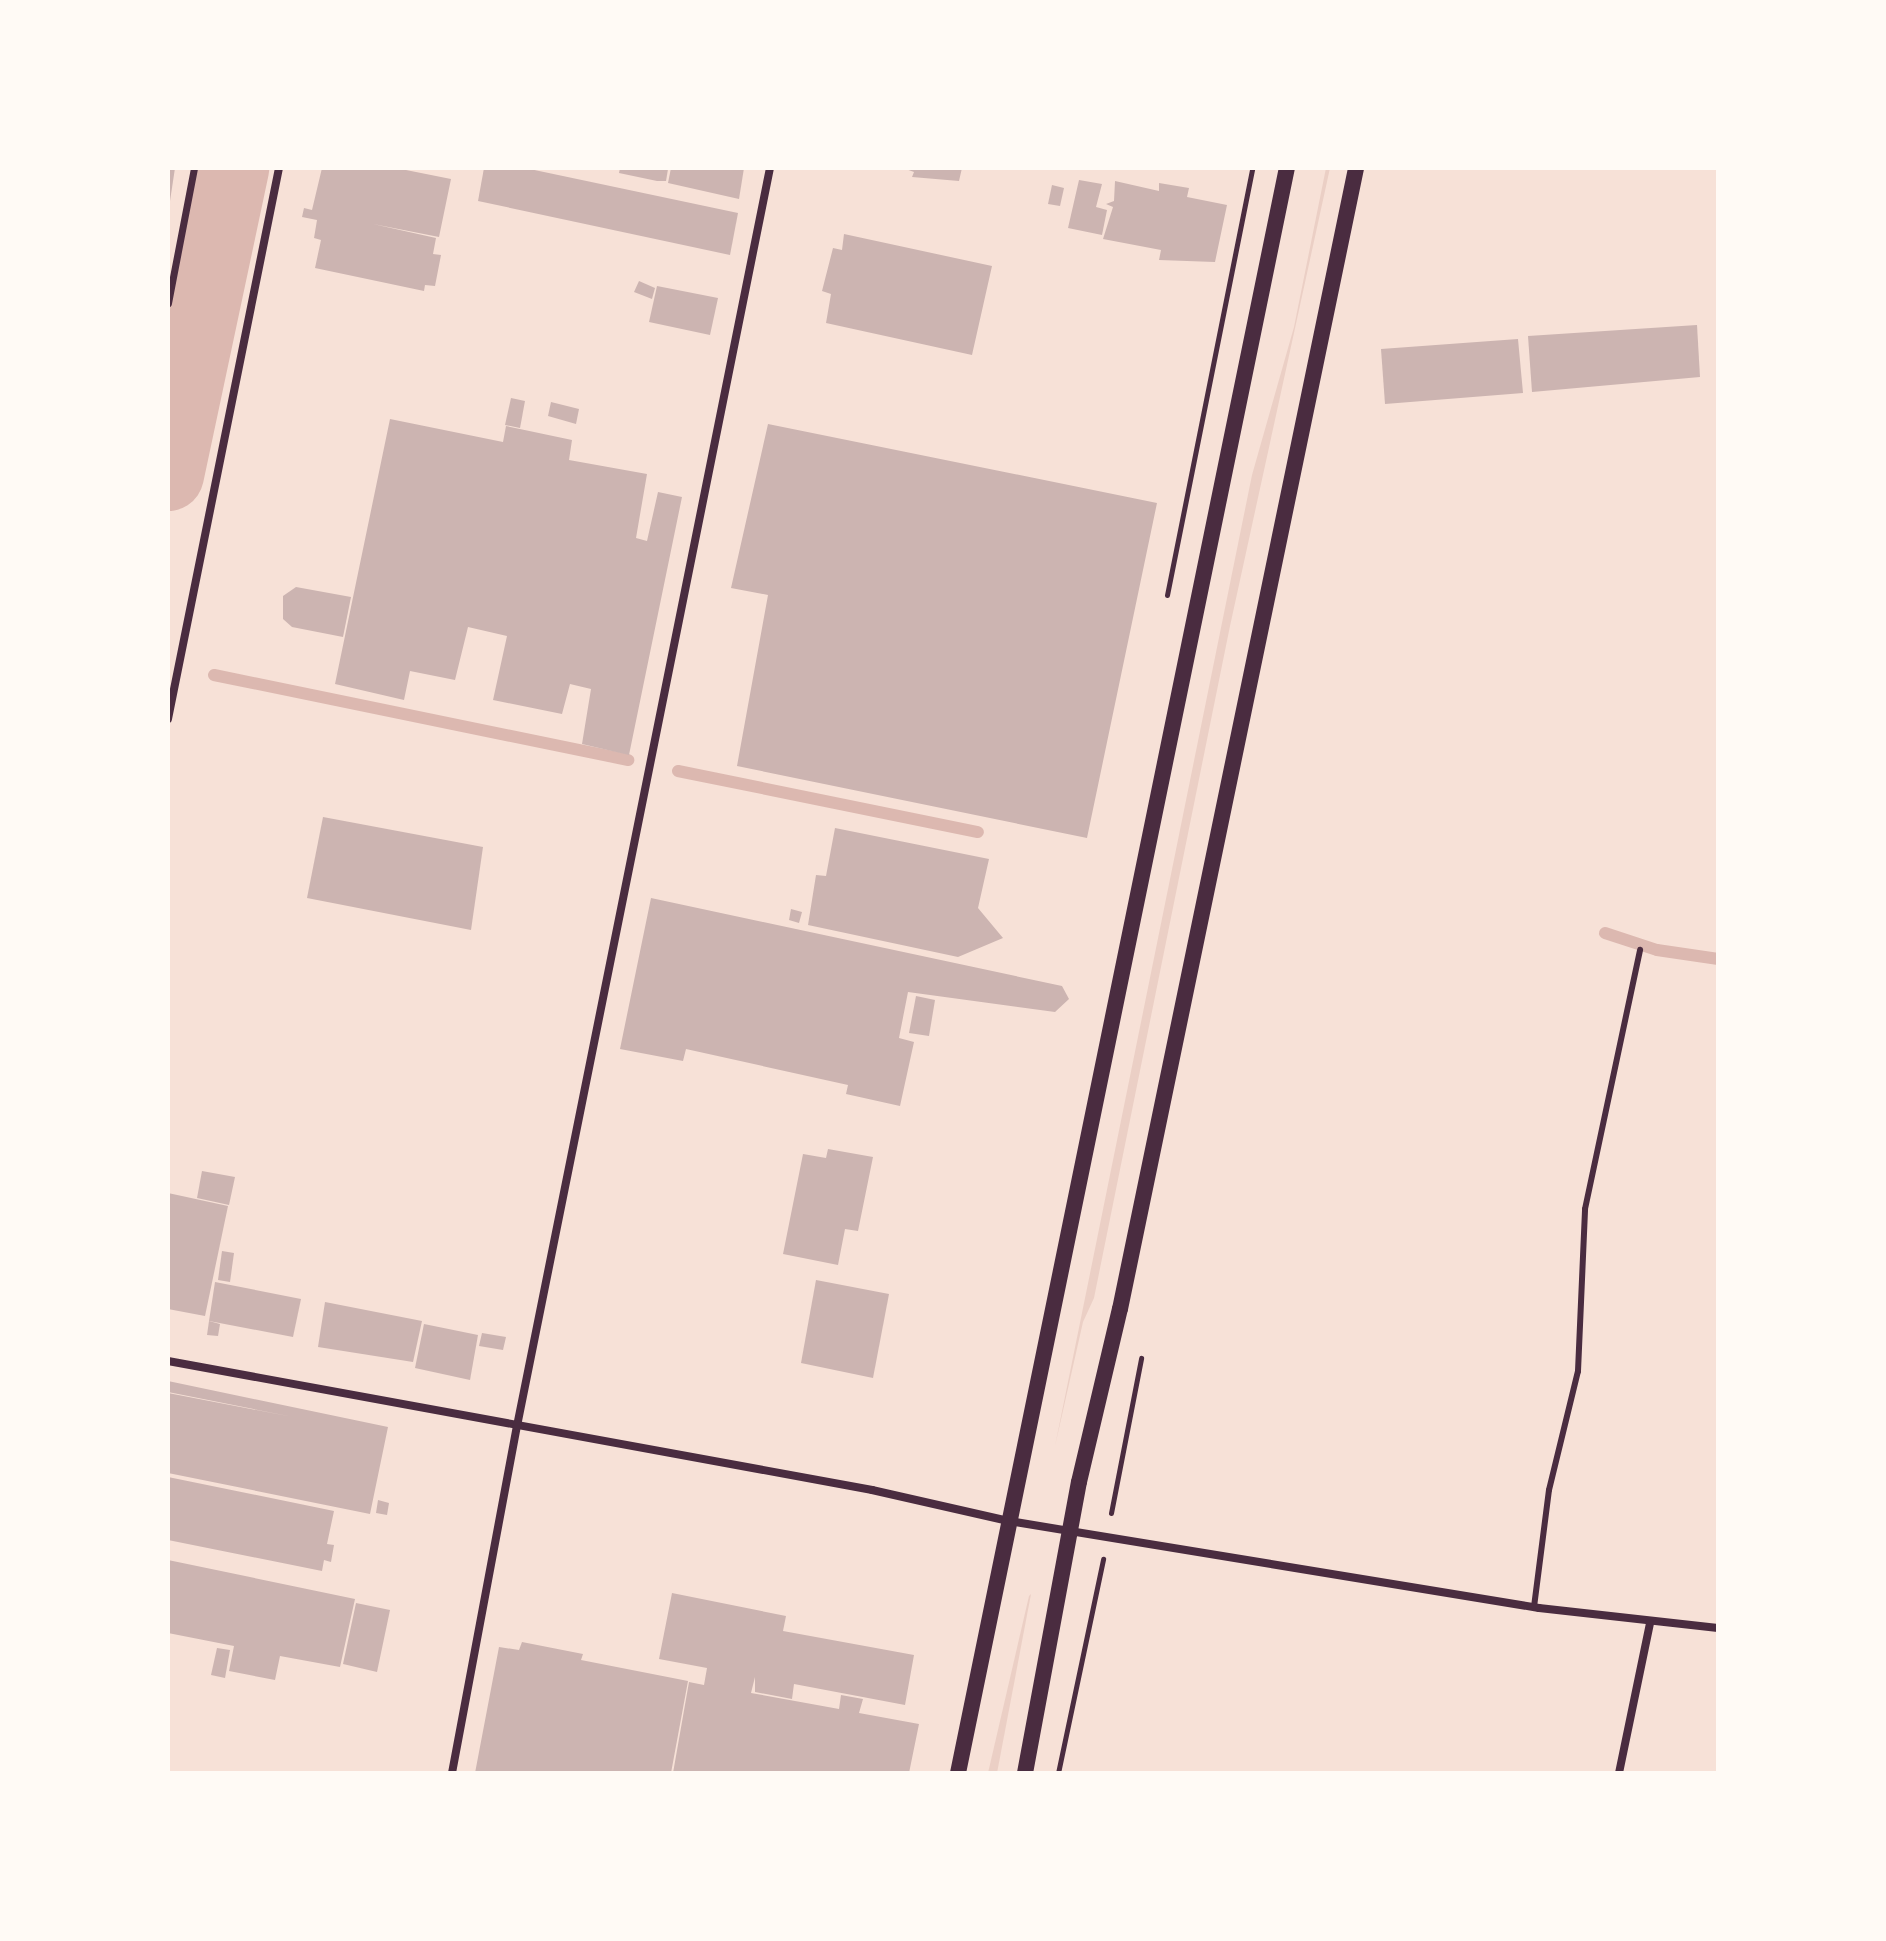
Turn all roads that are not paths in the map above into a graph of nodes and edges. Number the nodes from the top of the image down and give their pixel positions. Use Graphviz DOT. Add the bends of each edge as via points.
graph roads {
  1 [pos="194,168"];
  2 [pos="279,168"];
  3 [pos="770,168"];
  4 [pos="1287,168"];
  5 [pos="1356,168"];
  6 [pos="168,303"];
  7 [pos="168,719"];
  8 [pos="1640,950"];
  9 [pos="168,1361"];
  10 [pos="517,1426"];
  11 [pos="1009,1521"];
  12 [pos="1070,1531"];
  13 [pos="1534,1607"];
  14 [pos="1650,1623"];
  15 [pos="1718,1628"];
  16 [pos="452,1773"];
  17 [pos="958,1773"];
  18 [pos="1025,1773"];
  19 [pos="1619,1773"];
  1 -- 6 [label="street"];
  2 -- 7 [label="street"];
  3 -- 10 [label="street"];
  4 -- 11 [label="main road"];
  5 -- 12 [label="main road"];
  8 -- 13 [label="lane" via="1585,1209 1578,1371 1549,1490"];
  9 -- 10 [label="street"];
  10 -- 11 [label="street" via="872,1490"];
  10 -- 16 [label="street"];
  11 -- 12 [label="street"];
  11 -- 17 [label="main road"];
  12 -- 13 [label="street"];
  12 -- 18 [label="main road"];
  13 -- 14 [label="street"];
  14 -- 15 [label="street"];
  14 -- 19 [label="street"];
}
